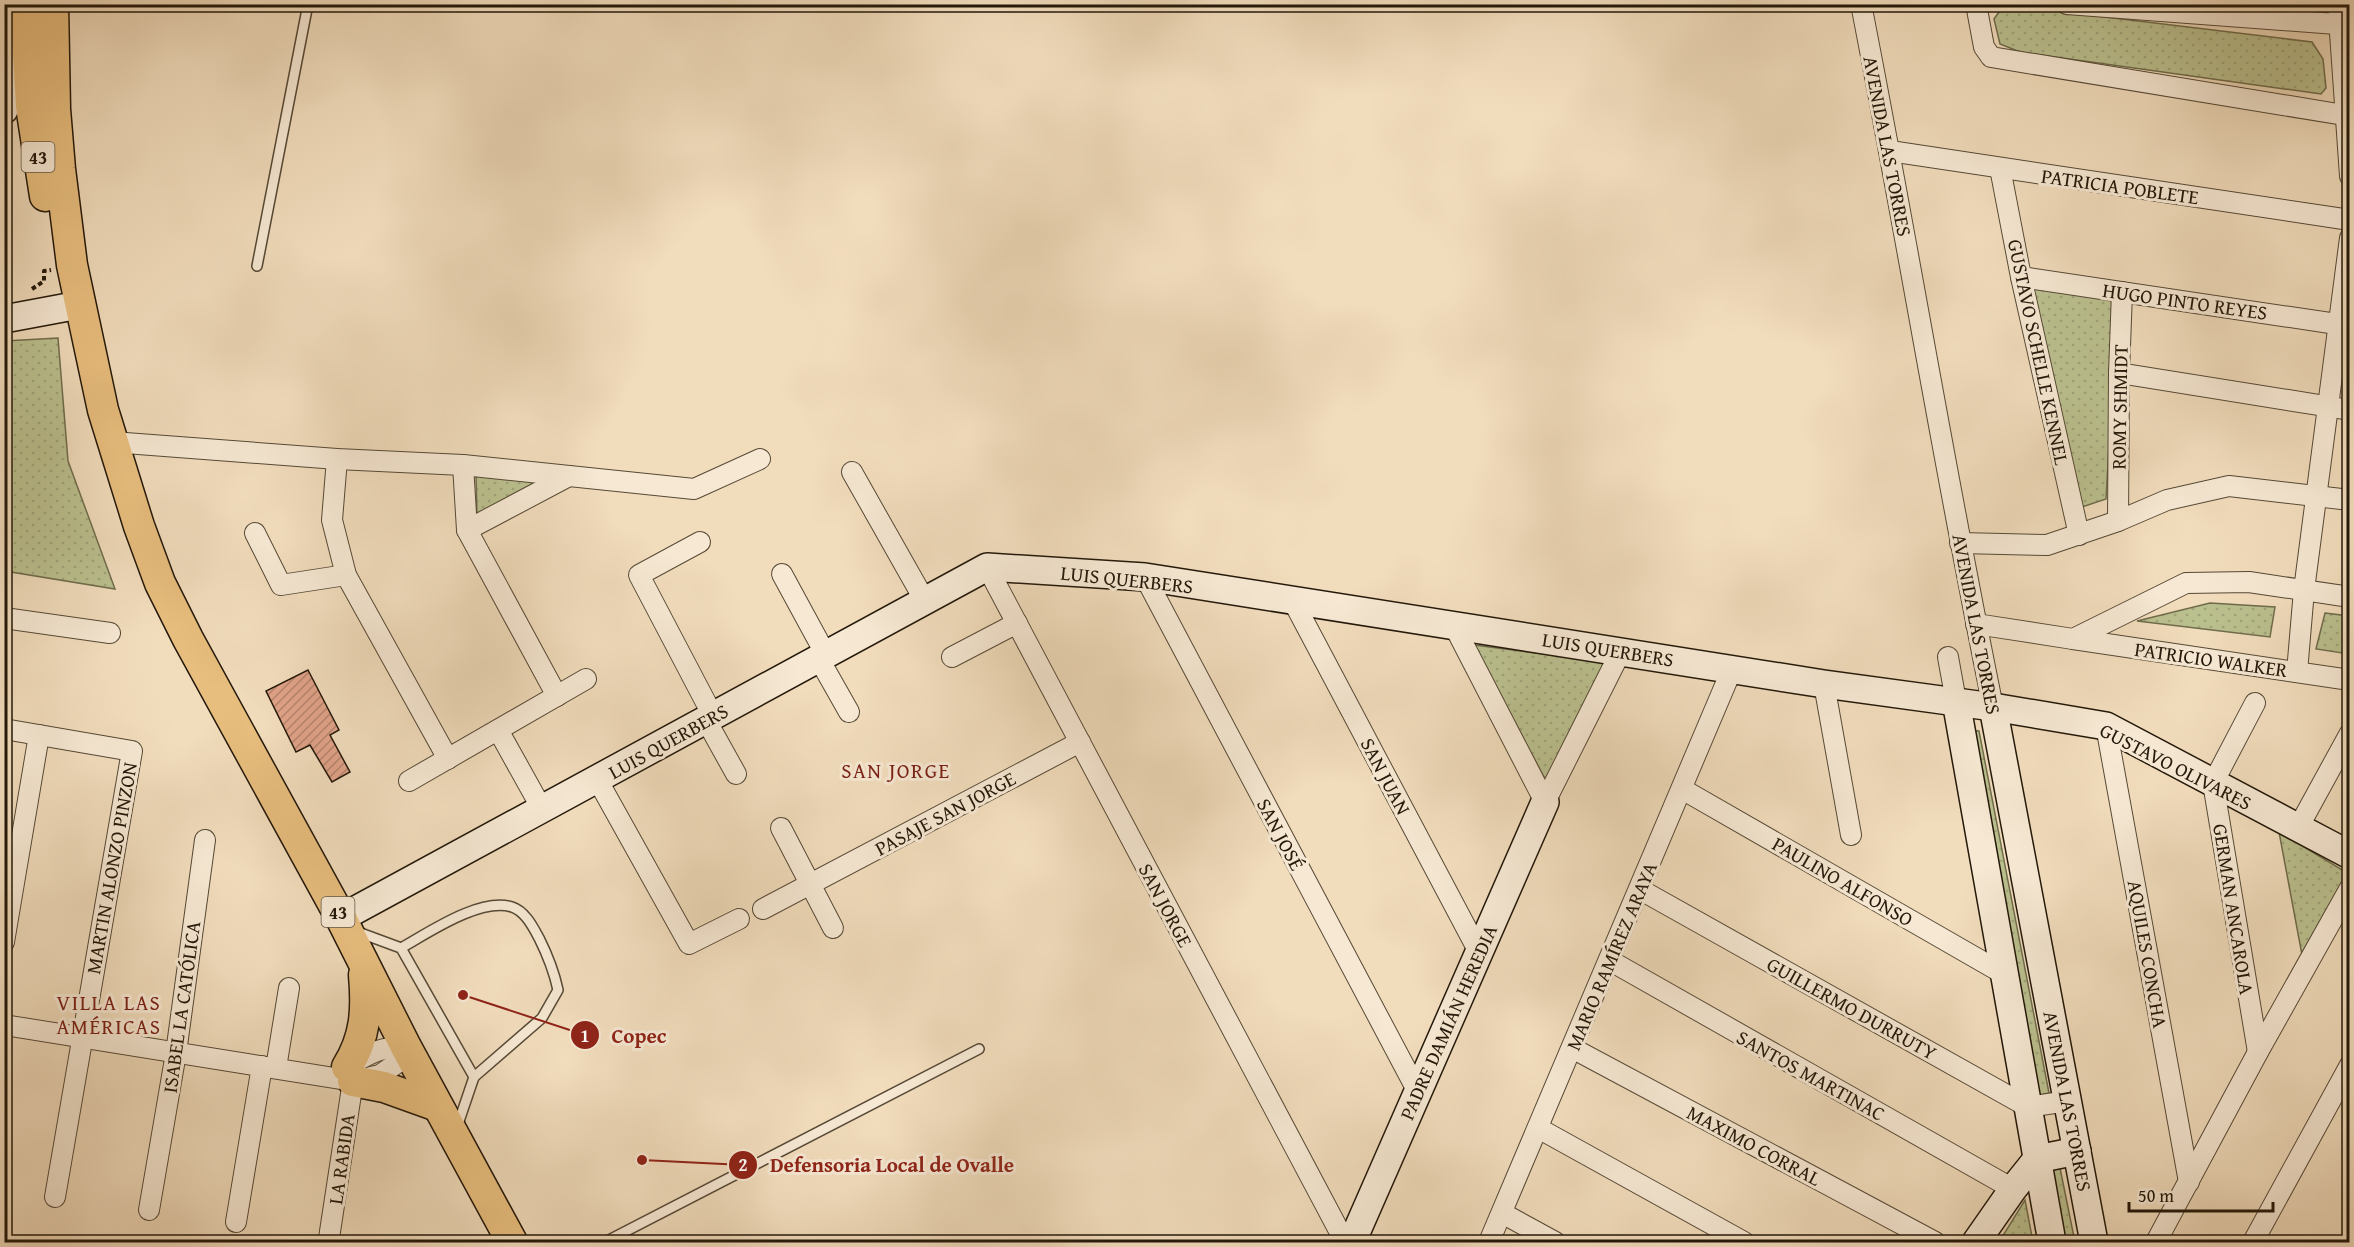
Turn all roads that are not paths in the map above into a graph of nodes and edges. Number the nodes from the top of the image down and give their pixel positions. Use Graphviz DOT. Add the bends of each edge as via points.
graph roads {
  1 [pos="20,4"];
  2 [pos="25,4"];
  3 [pos="53,4"];
  4 [pos="308,4"];
  5 [pos="1861,4"];
  6 [pos="1976,4"];
  7 [pos="2067,4"];
  8 [pos="2338,4"];
  9 [pos="2345,25"];
  10 [pos="4,110"];
  11 [pos="2348,115"];
  12 [pos="1890,151"];
  13 [pos="2000,168"];
  14 [pos="2349,176"];
  15 [pos="2349,220"];
  16 [pos="2349,238"];
  17 [pos="257,266"];
  18 [pos="2021,277"];
  19 [pos="2122,292"];
  20 [pos="72,307"];
  21 [pos="4,319"];
  22 [pos="2344,325"];
  23 [pos="2119,373"];
  24 [pos="2328,406"];
  25 [pos="2349,410"];
  26 [pos="112,442"];
  27 [pos="337,459"];
  28 [pos="760,459"];
  29 [pos="463,465"];
  30 [pos="852,472"];
  31 [pos="569,476"];
  32 [pos="2316,495"];
  33 [pos="2349,500"];
  34 [pos="2118,521"];
  35 [pos="467,530"];
  36 [pos="255,533"];
  37 [pos="2079,536"];
  38 [pos="700,542"];
  39 [pos="1960,543"];
  40 [pos="987,567"];
  41 [pos="782,574"];
  42 [pos="346,575"];
  43 [pos="1145,577"];
  44 [pos="160,583"];
  45 [pos="2304,590"];
  46 [pos="2349,597"];
  47 [pos="926,601"];
  48 [pos="1293,601"];
  49 [pos="4,618"];
  50 [pos="1017,624"];
  51 [pos="1453,624"];
  52 [pos="1976,624"];
  53 [pos="110,633"];
  54 [pos="2073,639"];
  55 [pos="1621,651"];
  56 [pos="823,657"];
  57 [pos="952,657"];
  58 [pos="1948,657"];
  59 [pos="1732,669"];
  60 [pos="2297,672"];
  61 [pos="586,679"];
  62 [pos="2349,680"];
  63 [pos="1824,684"];
  64 [pos="557,696"];
  65 [pos="1956,701"];
  66 [pos="2255,703"];
  67 [pos="1993,707"];
  68 [pos="849,712"];
  69 [pos="710,718"];
  70 [pos="2106,726"];
  71 [pos="4,729"];
  72 [pos="498,730"];
  73 [pos="2349,733"];
  74 [pos="39,735"];
  75 [pos="1080,742"];
  76 [pos="448,759"];
  77 [pos="736,774"];
  78 [pos="597,779"];
  79 [pos="409,781"];
  80 [pos="2213,783"];
  81 [pos="1682,789"];
  82 [pos="1545,802"];
  83 [pos="542,809"];
  84 [pos="781,828"];
  85 [pos="2298,828"];
  86 [pos="1851,836"];
  87 [pos="205,840"];
  88 [pos="2349,855"];
  89 [pos="811,884"];
  90 [pos="2349,888"];
  91 [pos="1641,890"];
  92 [pos="763,909"];
  93 [pos="739,919"];
  94 [pos="344,923"];
  95 [pos="833,928"];
  96 [pos="4,942"];
  97 [pos="401,948"];
  98 [pos="1479,952"];
  99 [pos="363,960"];
  100 [pos="1609,960"];
  101 [pos="2004,974"];
  102 [pos="289,988"];
  103 [pos="4,1025"];
  104 [pos="82,1037"];
  105 [pos="1572,1048"];
  106 [pos="979,1049"];
  107 [pos="408,1051"];
  108 [pos="2258,1052"];
  109 [pos="176,1053"];
  110 [pos="2349,1065"];
  111 [pos="269,1067"];
  112 [pos="345,1075"];
  113 [pos="474,1077"];
  114 [pos="1418,1092"];
  115 [pos="2068,1101"];
  116 [pos="437,1106"];
  117 [pos="2028,1107"];
  118 [pos="1538,1128"];
  119 [pos="454,1135"];
  120 [pos="2077,1151"];
  121 [pos="2037,1159"];
  122 [pos="2189,1182"];
  123 [pos="2013,1189"];
  124 [pos="55,1197"];
  125 [pos="149,1210"];
  126 [pos="1502,1213"];
  127 [pos="236,1222"];
  128 [pos="329,1238"];
  129 [pos="512,1242"];
  130 [pos="605,1242"];
  131 [pos="1345,1242"];
  132 [pos="1352,1242"];
  133 [pos="1489,1242"];
  134 [pos="1555,1242"];
  135 [pos="1744,1242"];
  136 [pos="1935,1242"];
  137 [pos="1976,1242"];
  138 [pos="2052,1242"];
  139 [pos="2094,1242"];
  140 [pos="2156,1242"];
  141 [pos="2253,1242"];
  1 -- 10 [label="street"];
  2 -- 20 [label="main road, 43" via="31,106 58,269"];
  3 -- 20 [label="main road, 43" via="55,109 72,265"];
  4 -- 17 [label="lane"];
  5 -- 12 [label="street, AVENIDA LAS TORRES"];
  6 -- 11 [label="street" via="1984,47 1991,57"];
  7 -- 9 [label="street"];
  8 -- 9 [label="street"];
  9 -- 11 [label="street"];
  11 -- 14 [label="street"];
  12 -- 13 [label="street, PATRICIA POBLETE"];
  12 -- 39 [label="street, AVENIDA LAS TORRES"];
  13 -- 15 [label="street, PATRICIA POBLETE"];
  13 -- 18 [label="street, GUSTAVO SCHELLE KENNEL"];
  16 -- 22 [label="street"];
  18 -- 19 [label="street, HUGO PINTO REYES"];
  18 -- 37 [label="street, GUSTAVO SCHELLE KENNEL"];
  19 -- 22 [label="street, HUGO PINTO REYES"];
  19 -- 23 [label="street, ROMY SHMIDT"];
  20 -- 21 [label="street"];
  20 -- 26 [label="main road, 43" via="88,350"];
  20 -- 44 [label="main road, 43" via="81,393 97,453 122,517"];
  22 -- 24 [label="street"];
  23 -- 24 [label="street"];
  23 -- 34 [label="street, ROMY SHMIDT"];
  24 -- 25 [label="street"];
  24 -- 32 [label="street"];
  26 -- 27 [label="street"];
  26 -- 44 [label="main road, 43"];
  27 -- 29 [label="street"];
  27 -- 42 [label="street" via="332,520"];
  28 -- 31 [label="street" via="694,489"];
  29 -- 31 [label="street"];
  29 -- 35 [label="street"];
  30 -- 47 [label="street"];
  31 -- 35 [label="street"];
  32 -- 33 [label="street"];
  32 -- 34 [label="street" via="2229,486 2167,500"];
  32 -- 45 [label="street"];
  34 -- 37 [label="street"];
  35 -- 64 [label="street"];
  36 -- 42 [label="street" via="281,585"];
  37 -- 39 [label="street" via="2047,545"];
  38 -- 69 [label="street" via="639,575"];
  39 -- 52 [label="street, AVENIDA LAS TORRES"];
  40 -- 43 [label="street, LUIS QUERBERS"];
  40 -- 47 [label="street, LUIS QUERBERS"];
  40 -- 50 [label="street, SAN JORGE"];
  41 -- 56 [label="street"];
  42 -- 76 [label="street"];
  43 -- 48 [label="street, LUIS QUERBERS"];
  43 -- 114 [label="street, SAN JOSÉ"];
  44 -- 94 [label="main road, 43"];
  45 -- 46 [label="street, PATRICIO WALKER"];
  45 -- 54 [label="street, PATRICIO WALKER" via="2249,582 2186,583"];
  45 -- 60 [label="street"];
  47 -- 56 [label="street, LUIS QUERBERS"];
  48 -- 51 [label="street, LUIS QUERBERS"];
  48 -- 98 [label="street, SAN JUAN"];
  49 -- 53 [label="street"];
  50 -- 57 [label="street"];
  50 -- 75 [label="street, SAN JORGE"];
  51 -- 55 [label="street, LUIS QUERBERS"];
  51 -- 82 [label="street"];
  52 -- 54 [label="street, PATRICIO WALKER"];
  52 -- 67 [label="street, AVENIDA LAS TORRES"];
  54 -- 60 [label="street, PATRICIO WALKER"];
  55 -- 59 [label="street, LUIS QUERBERS"];
  55 -- 82 [label="street, PADRE DAMIÁN HEREDIA"];
  56 -- 68 [label="street"];
  56 -- 69 [label="street, LUIS QUERBERS"];
  58 -- 65 [label="street, AVENIDA LAS TORRES"];
  59 -- 63 [label="street, LUIS QUERBERS"];
  59 -- 81 [label="street, MARIO RAMÍREZ ARAYA"];
  60 -- 62 [label="street, PATRICIO WALKER"];
  61 -- 64 [label="street"];
  63 -- 65 [label="street, LUIS QUERBERS"];
  63 -- 86 [label="street"];
  64 -- 72 [label="street"];
  65 -- 67 [label="street, LUIS QUERBERS"];
  65 -- 101 [label="street, AVENIDA LAS TORRES"];
  66 -- 80 [label="street"];
  67 -- 70 [label="street, GUSTAVO OLIVARES"];
  67 -- 115 [label="street, AVENIDA LAS TORRES"];
  69 -- 77 [label="street"];
  69 -- 78 [label="street, LUIS QUERBERS"];
  70 -- 80 [label="street, GUSTAVO OLIVARES"];
  70 -- 122 [label="street, AQUILES CONCHA"];
  71 -- 74 [label="street"];
  72 -- 76 [label="street"];
  72 -- 83 [label="street"];
  73 -- 85 [label="street"];
  74 -- 96 [label="street"];
  74 -- 104 [label="street, MARTIN ALONZO PINZON" via="132,751"];
  75 -- 89 [label="street, PASAJE SAN JORGE"];
  75 -- 131 [label="street, SAN JORGE"];
  76 -- 79 [label="street"];
  78 -- 83 [label="street, LUIS QUERBERS"];
  78 -- 93 [label="street" via="689,944"];
  80 -- 85 [label="street, GUSTAVO OLIVARES"];
  80 -- 108 [label="street, GERMAN ANCAROLA"];
  81 -- 91 [label="street, MARIO RAMÍREZ ARAYA"];
  81 -- 101 [label="street, PAULINO ALFONSO"];
  82 -- 98 [label="street, PADRE DAMIÁN HEREDIA"];
  83 -- 94 [label="street, LUIS QUERBERS"];
  84 -- 89 [label="street"];
  85 -- 88 [label="street, GUSTAVO OLIVARES"];
  87 -- 109 [label="street, ISABEL LA CATÓLICA"];
  89 -- 92 [label="street, PASAJE SAN JORGE"];
  89 -- 95 [label="street"];
  90 -- 108 [label="street"];
  91 -- 100 [label="street, MARIO RAMÍREZ ARAYA"];
  91 -- 117 [label="street, GUILLERMO DURRUTY"];
  94 -- 97 [label="lane"];
  94 -- 99 [label="main road, 43"];
  97 -- 113 [label="lane"];
  97 -- 113 [label="lane" via="459,916 489,906 513,907 531,922 553,965 558,990 542,1018"];
  98 -- 114 [label="street, PADRE DAMIÁN HEREDIA"];
  99 -- 107 [label="main road, 43"];
  99 -- 112 [label="main road" via="364,1032"];
  100 -- 105 [label="street, MARIO RAMÍREZ ARAYA"];
  100 -- 123 [label="street, SANTOS MARTINAC"];
  101 -- 117 [label="street, AVENIDA LAS TORRES"];
  102 -- 111 [label="street"];
  103 -- 104 [label="street"];
  104 -- 109 [label="street"];
  104 -- 124 [label="street, MARTIN ALONZO PINZON"];
  105 -- 118 [label="street, MARIO RAMÍREZ ARAYA"];
  105 -- 136 [label="street, MAXIMO CORRAL"];
  106 -- 130 [label="lane"];
  107 -- 112 [label="street" via="380,1075"];
  107 -- 116 [label="main road, 43"];
  108 -- 122 [label="street"];
  109 -- 111 [label="street"];
  109 -- 125 [label="street, ISABEL LA CATÓLICA"];
  110 -- 141 [label="street"];
  111 -- 112 [label="street"];
  111 -- 127 [label="street"];
  112 -- 116 [label="main road"];
  112 -- 128 [label="street, LA RABIDA"];
  113 -- 119 [label="lane"];
  114 -- 132 [label="street, PADRE DAMIÁN HEREDIA"];
  115 -- 117 [label="street"];
  115 -- 120 [label="street, AVENIDA LAS TORRES"];
  116 -- 119 [label="main road, 43"];
  117 -- 121 [label="street, AVENIDA LAS TORRES"];
  118 -- 126 [label="street, MARIO RAMÍREZ ARAYA"];
  118 -- 135 [label="street"];
  119 -- 129 [label="main road, 43"];
  120 -- 121 [label="street"];
  120 -- 139 [label="street, AVENIDA LAS TORRES"];
  121 -- 123 [label="street"];
  121 -- 138 [label="street, AVENIDA LAS TORRES"];
  122 -- 140 [label="street"];
  123 -- 137 [label="street"];
  126 -- 133 [label="street, MARIO RAMÍREZ ARAYA"];
  126 -- 134 [label="street"];
}
